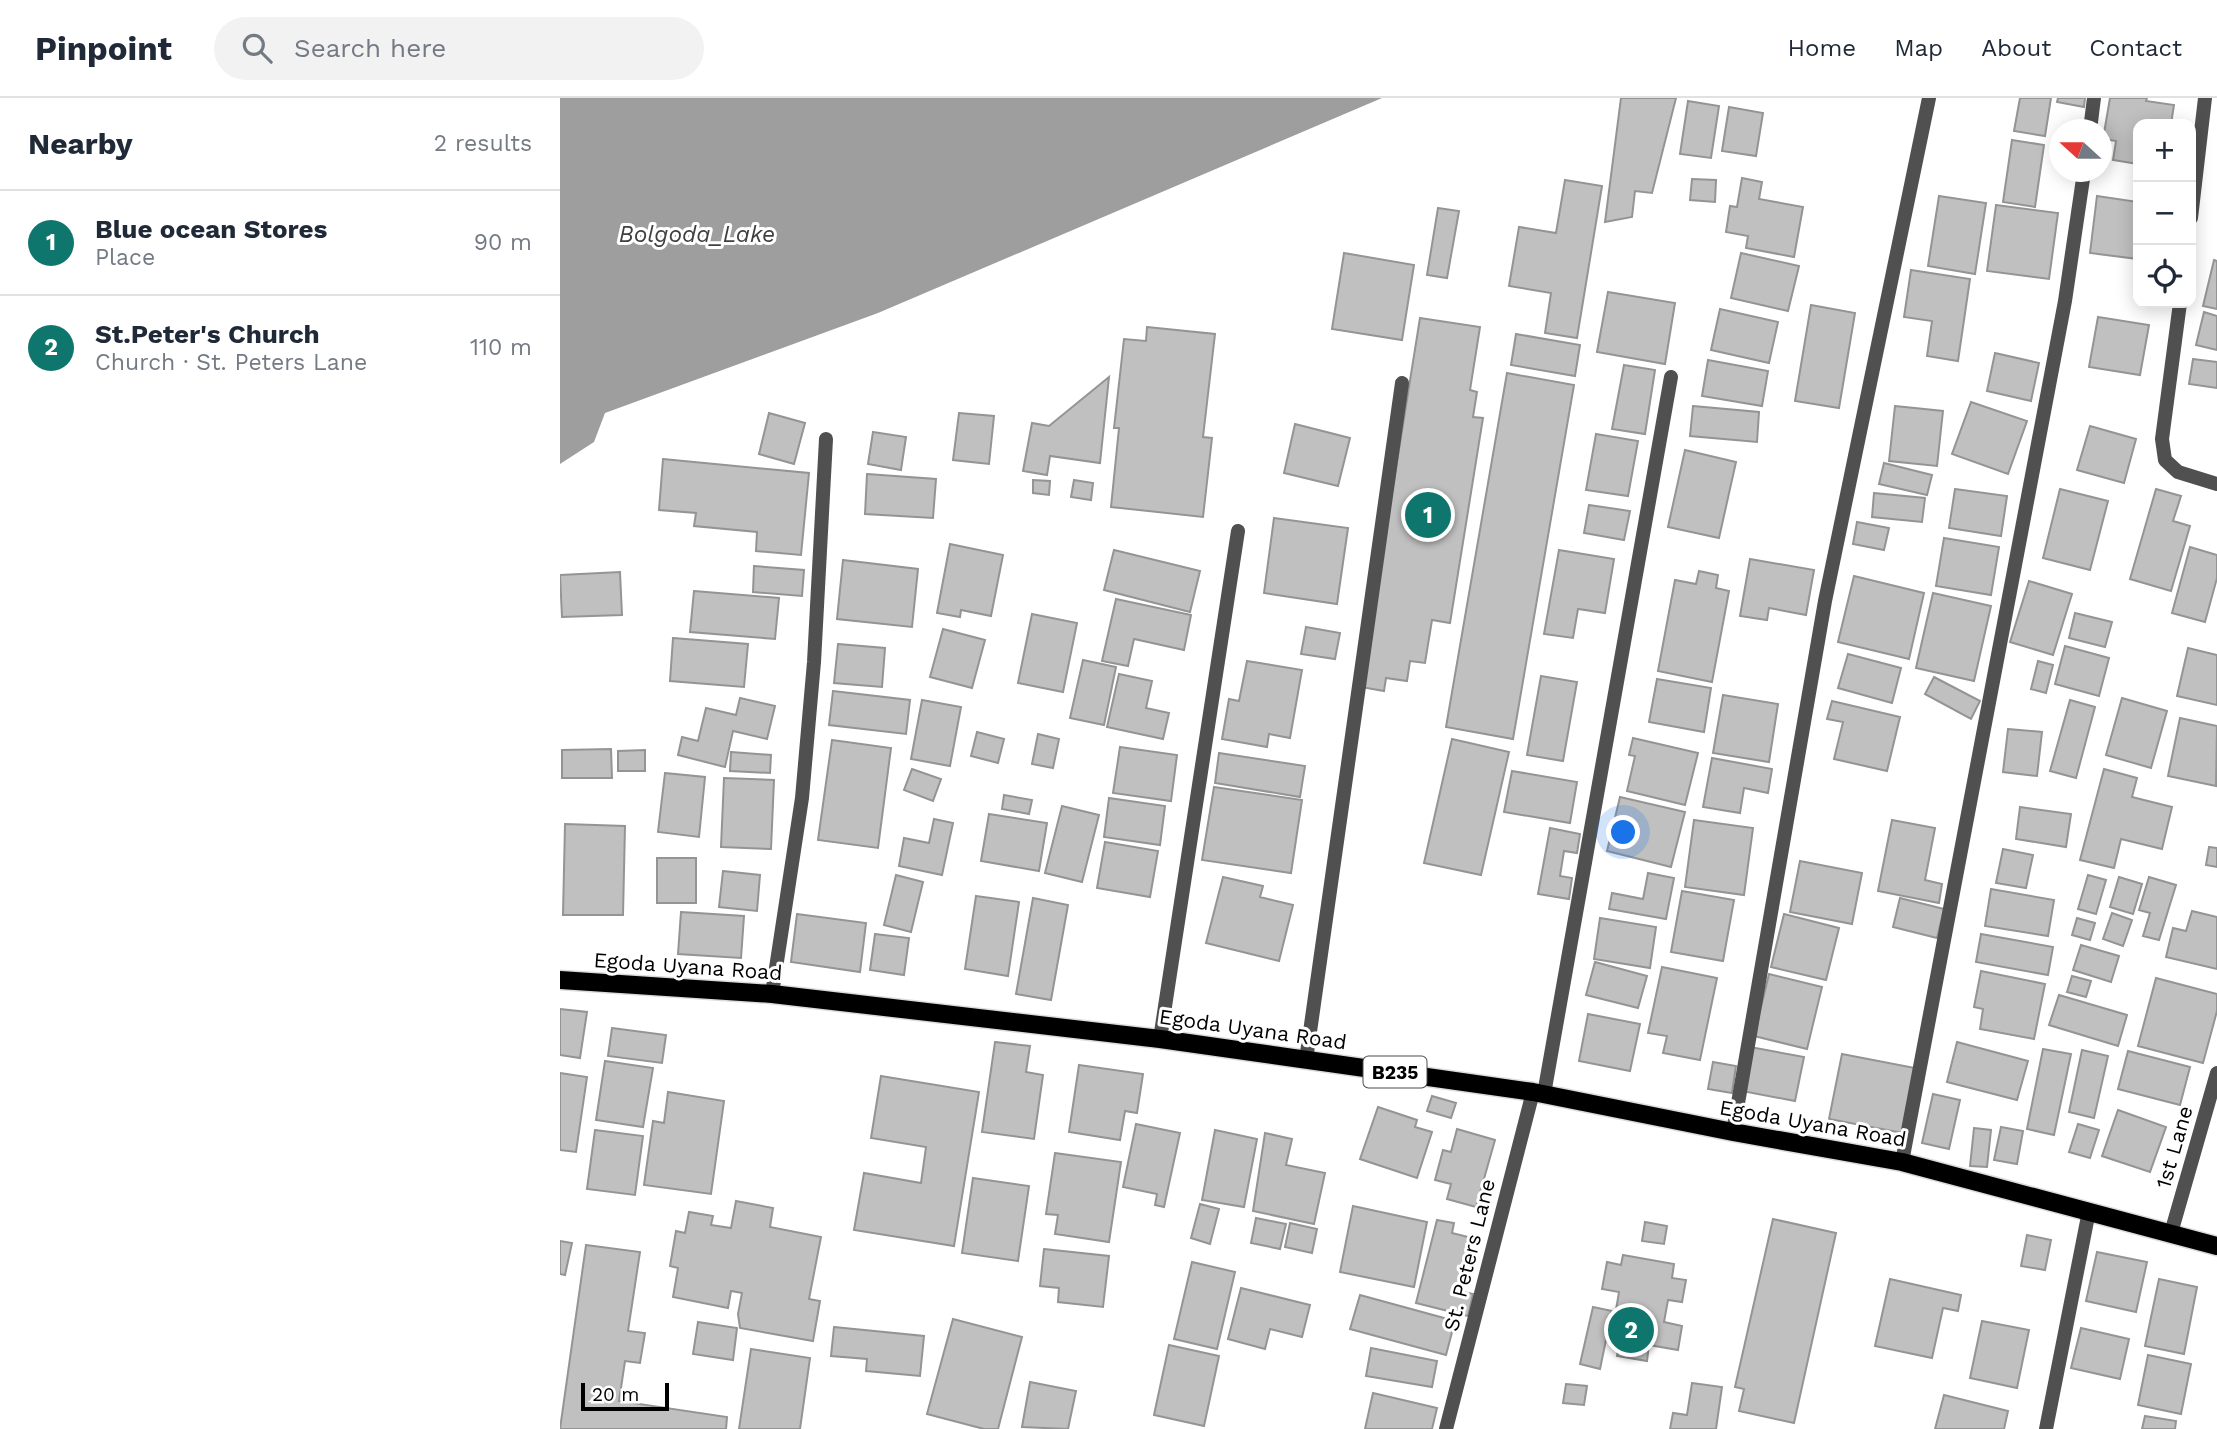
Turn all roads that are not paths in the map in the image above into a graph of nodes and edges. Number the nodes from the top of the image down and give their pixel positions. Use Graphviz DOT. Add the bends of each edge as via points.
graph roads {
  1 [pos="1929,98"];
  2 [pos="2094,98"];
  3 [pos="2205,98"];
  4 [pos="2091,119"];
  5 [pos="2083,182"];
  6 [pos="2195,182"];
  7 [pos="2179,308"];
  8 [pos="1671,377"];
  9 [pos="1402,383"];
  10 [pos="826,439"];
  11 [pos="2217,484"];
  12 [pos="1238,531"];
  13 [pos="560,981"];
  14 [pos="772,994"];
  15 [pos="1160,1039"];
  16 [pos="1306,1060"];
  17 [pos="2217,1073"];
  18 [pos="1538,1093"];
  19 [pos="1733,1132"];
  20 [pos="1902,1161"];
  21 [pos="2089,1211"];
  22 [pos="2171,1233"];
  23 [pos="2217,1246"];
  24 [pos="1446,1429"];
  25 [pos="2046,1429"];
  1 -- 19 [label="street" via="1825,601"];
  2 -- 4 [label="street"];
  3 -- 6 [label="street"];
  5 -- 20 [label="street" via="2065,302"];
  7 -- 11 [label="street" via="2162,439 2165,460 2178,472"];
  8 -- 18 [label="street, St. Peters Lane"];
  9 -- 16 [label="street"];
  10 -- 14 [label="street" via="802,798"];
  12 -- 15 [label="street"];
  13 -- 14 [label="main road, Egoda Uyana Road / B235"];
  14 -- 15 [label="main road, Egoda Uyana Road / B235"];
  15 -- 16 [label="main road, Egoda Uyana Road / B235"];
  16 -- 18 [label="main road, Egoda Uyana Road / B235"];
  17 -- 22 [label="street, 1st Lane"];
  18 -- 19 [label="main road, Egoda Uyana Road / B235"];
  18 -- 24 [label="street, St. Peters Lane"];
  19 -- 20 [label="main road, Egoda Uyana Road / B235"];
  20 -- 21 [label="main road, Egoda Uyana Road / B235"];
  21 -- 22 [label="main road, Egoda Uyana Road / B235"];
  21 -- 25 [label="street"];
  22 -- 23 [label="main road, Egoda Uyana Road / B235"];
}
